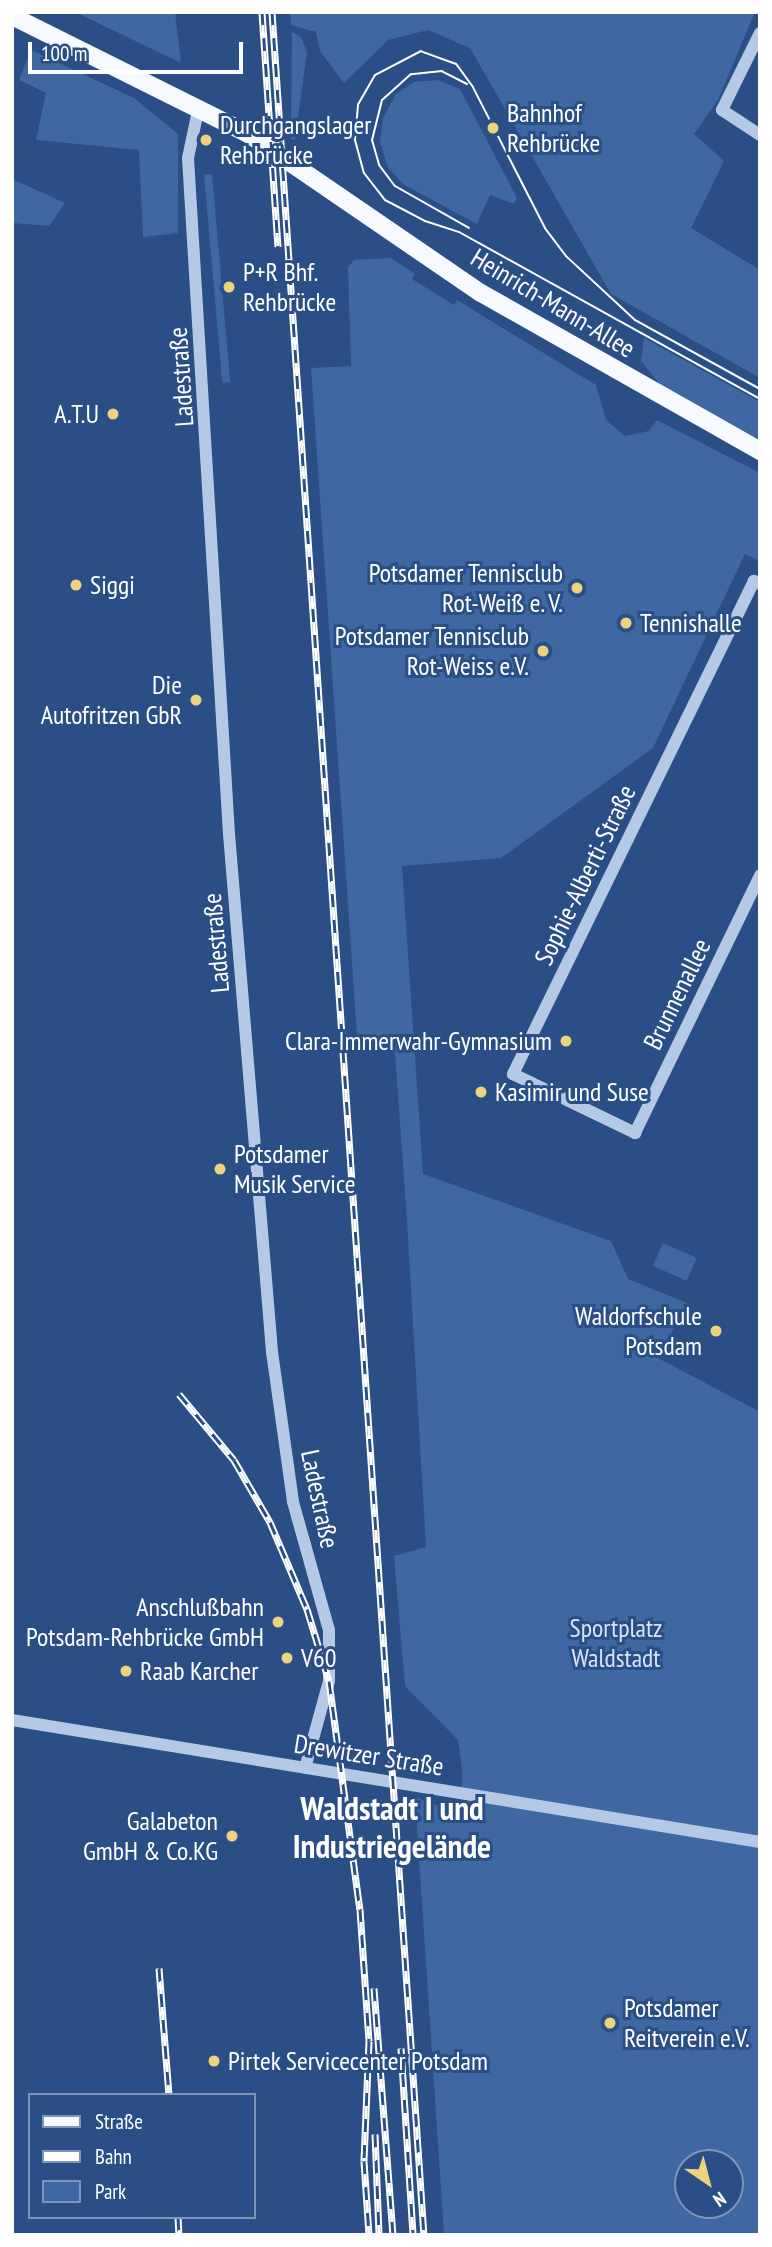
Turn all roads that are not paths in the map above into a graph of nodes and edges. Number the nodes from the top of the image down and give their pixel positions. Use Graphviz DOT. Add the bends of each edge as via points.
graph roads {
  1 [pos="12,16"];
  2 [pos="760,33"];
  3 [pos="199,106"];
  4 [pos="760,135"];
  5 [pos="760,451"];
  6 [pos="760,584"];
  7 [pos="760,875"];
  8 [pos="635,1133"];
  9 [pos="12,1720"];
  10 [pos="305,1768"];
  11 [pos="760,1842"];
  1 -- 3 [label="main road, Heinrich-Mann-Allee"];
  2 -- 4 [label="street" via="722,110"];
  3 -- 5 [label="main road, Heinrich-Mann-Allee" via="329,186 481,293"];
  3 -- 10 [label="street, Ladestraße" via="188,158 229,834 272,1352 293,1502 329,1630 329,1681"];
  6 -- 8 [label="street, Sophie-Alberti-Straße" via="754,581 513,1074"];
  7 -- 8 [label="street, Brunnenallee"];
  9 -- 10 [label="street, Drewitzer Straße"];
  10 -- 11 [label="street, Drewitzer Straße"];
}
